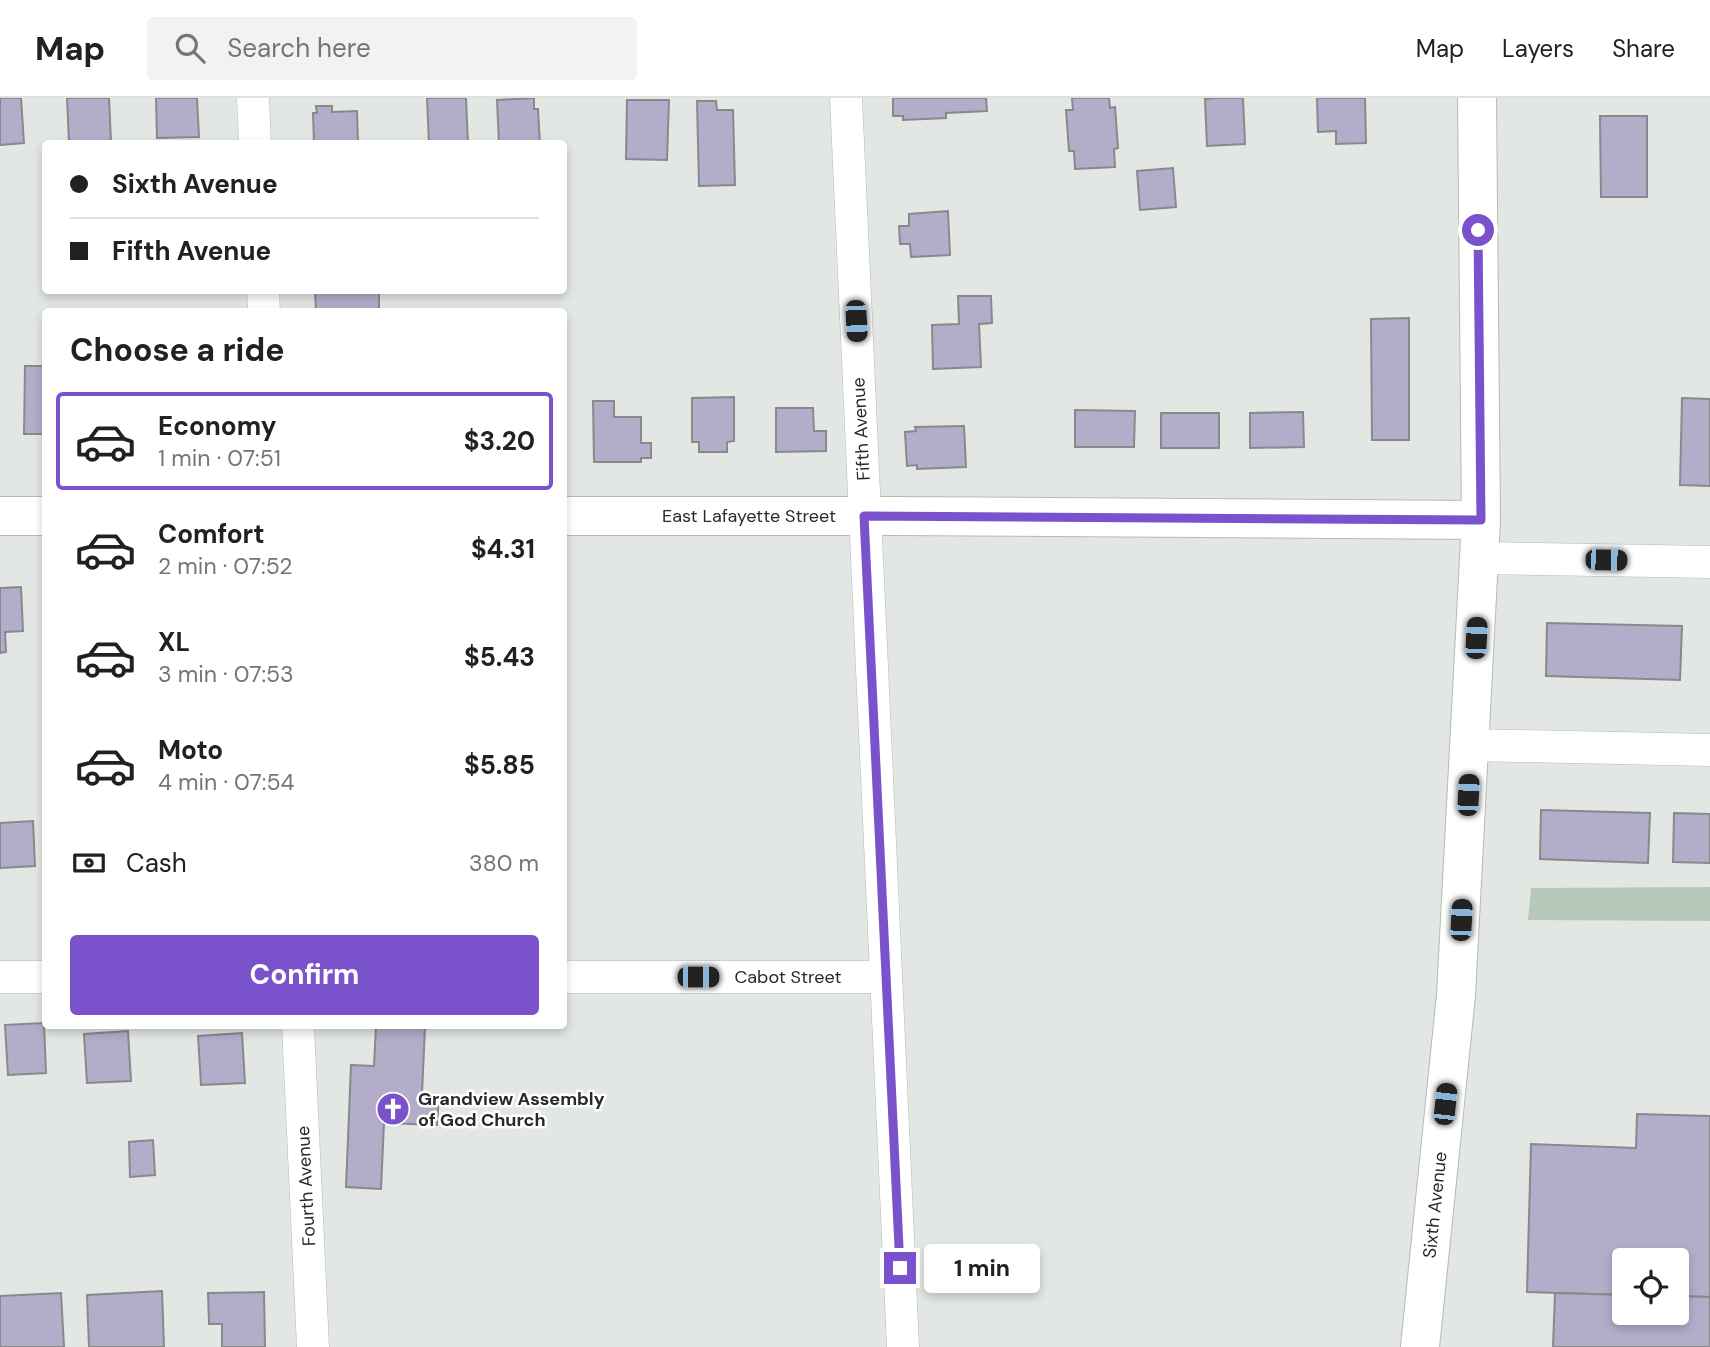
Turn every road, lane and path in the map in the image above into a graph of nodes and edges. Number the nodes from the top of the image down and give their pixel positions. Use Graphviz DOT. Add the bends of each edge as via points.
graph roads {
  1 [pos="253,98"];
  2 [pos="846,98"];
  3 [pos="1477,98"];
  4 [pos="256,140"];
  5 [pos="0,516"];
  6 [pos="42,516"];
  7 [pos="567,516"];
  8 [pos="864,516"];
  9 [pos="1481,520"];
  10 [pos="1479,558"];
  11 [pos="1710,562"];
  12 [pos="1471,744"];
  13 [pos="1710,750"];
  14 [pos="0,977"];
  15 [pos="42,977"];
  16 [pos="567,977"];
  17 [pos="886,977"];
  18 [pos="298,1029"];
  19 [pos="313,1347"];
  20 [pos="903,1347"];
  21 [pos="1420,1347"];
  1 -- 4 [label="street"];
  2 -- 8 [label="street, Fifth Avenue"];
  3 -- 9 [label="street, Sixth Avenue"];
  5 -- 6 [label="street"];
  7 -- 8 [label="street, East Lafayette Street"];
  8 -- 9 [label="street, East Lafayette Street"];
  8 -- 17 [label="street, Fifth Avenue"];
  9 -- 10 [label="street, Sixth Avenue"];
  10 -- 11 [label="street"];
  10 -- 12 [label="street, Sixth Avenue"];
  12 -- 13 [label="street"];
  12 -- 21 [label="street, Sixth Avenue" via="1457,995"];
  14 -- 15 [label="street"];
  16 -- 17 [label="street, Cabot Street"];
  17 -- 20 [label="street, Fifth Avenue"];
  18 -- 19 [label="street, Fourth Avenue"];
}
